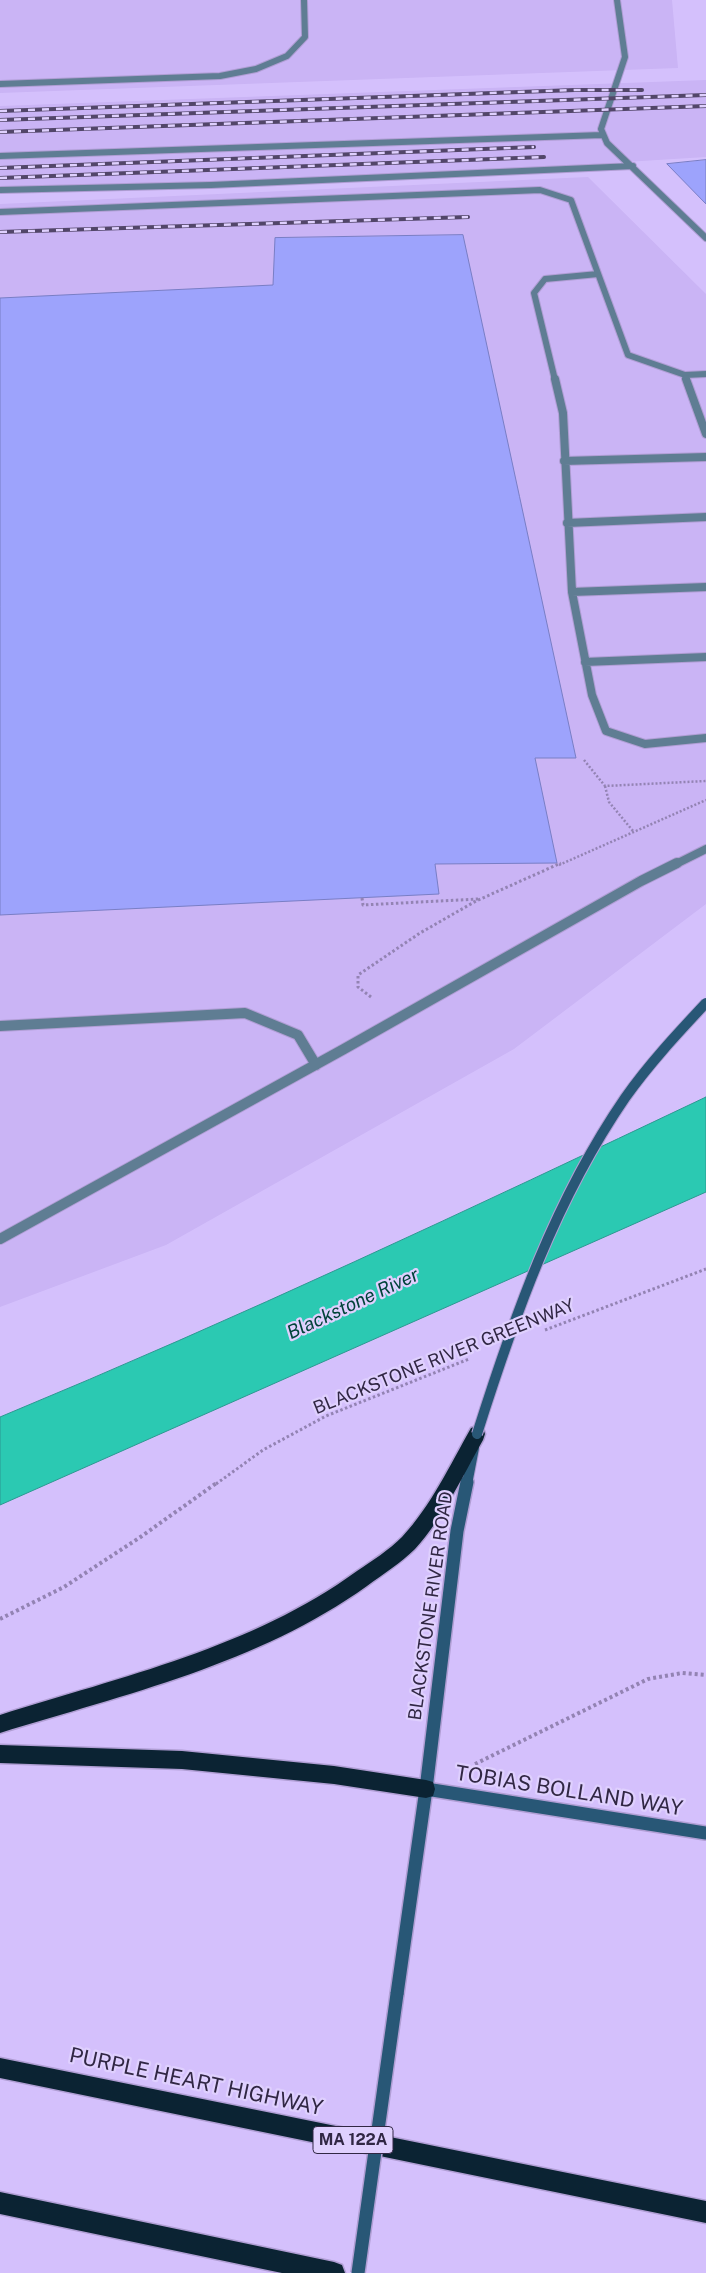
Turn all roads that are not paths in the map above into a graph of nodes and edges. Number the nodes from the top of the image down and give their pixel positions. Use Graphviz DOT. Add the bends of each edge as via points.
graph roads {
  1 [pos="304,0"];
  2 [pos="617,0"];
  3 [pos="0,84"];
  4 [pos="602,135"];
  5 [pos="0,156"];
  6 [pos="633,166"];
  7 [pos="0,190"];
  8 [pos="0,212"];
  9 [pos="706,238"];
  10 [pos="598,274"];
  11 [pos="706,374"];
  12 [pos="685,375"];
  13 [pos="706,434"];
  14 [pos="706,456"];
  15 [pos="564,461"];
  16 [pos="706,518"];
  17 [pos="567,522"];
  18 [pos="706,587"];
  19 [pos="572,592"];
  20 [pos="706,657"];
  21 [pos="585,662"];
  22 [pos="706,738"];
  23 [pos="706,849"];
  24 [pos="706,1003"];
  25 [pos="0,1026"];
  26 [pos="316,1065"];
  27 [pos="0,1239"];
  28 [pos="477,1434"];
  29 [pos="0,1724"];
  30 [pos="0,1754"];
  31 [pos="426,1789"];
  32 [pos="706,1833"];
  33 [pos="0,2068"];
  34 [pos="0,2203"];
  35 [pos="706,2212"];
  36 [pos="334,2273"];
  37 [pos="358,2273"];
  1 -- 3 [label="lane" via="305,37 287,56 256,70 220,76"];
  2 -- 4 [label="lane" via="625,57"];
  4 -- 5 [label="lane"];
  4 -- 6 [label="lane"];
  6 -- 7 [label="lane" via="211,185"];
  6 -- 9 [label="lane"];
  8 -- 10 [label="lane" via="540,190 571,200"];
  10 -- 12 [label="lane" via="628,355"];
  10 -- 15 [label="lane" via="544,279 534,293 563,413"];
  11 -- 12 [label="lane"];
  12 -- 13 [label="lane"];
  14 -- 15 [label="lane"];
  15 -- 17 [label="lane"];
  16 -- 17 [label="lane"];
  17 -- 19 [label="lane"];
  18 -- 19 [label="lane"];
  19 -- 21 [label="lane"];
  20 -- 21 [label="lane"];
  21 -- 22 [label="lane" via="592,695 606,731 645,744"];
  23 -- 26 [label="lane" via="641,881"];
  24 -- 28 [label="main road, BLACKSTONE RIVER ROAD, bridge" via="650,1065 616,1111 576,1177 536,1261 503,1348"];
  25 -- 26 [label="lane" via="245,1013 298,1035"];
  26 -- 27 [label="lane"];
  28 -- 29 [label="highway" via="444,1493 408,1543 349,1589 294,1622 222,1655"];
  28 -- 31 [label="main road, BLACKSTONE RIVER ROAD" via="457,1531"];
  30 -- 31 [label="highway" via="182,1760 334,1775"];
  31 -- 32 [label="main road, TOBIAS BOLLAND WAY"];
  31 -- 37 [label="main road, BLACKSTONE RIVER ROAD, bridge"];
  33 -- 35 [label="highway, PURPLE HEART HIGHWAY / MA 122A"];
  34 -- 36 [label="highway"];
}
